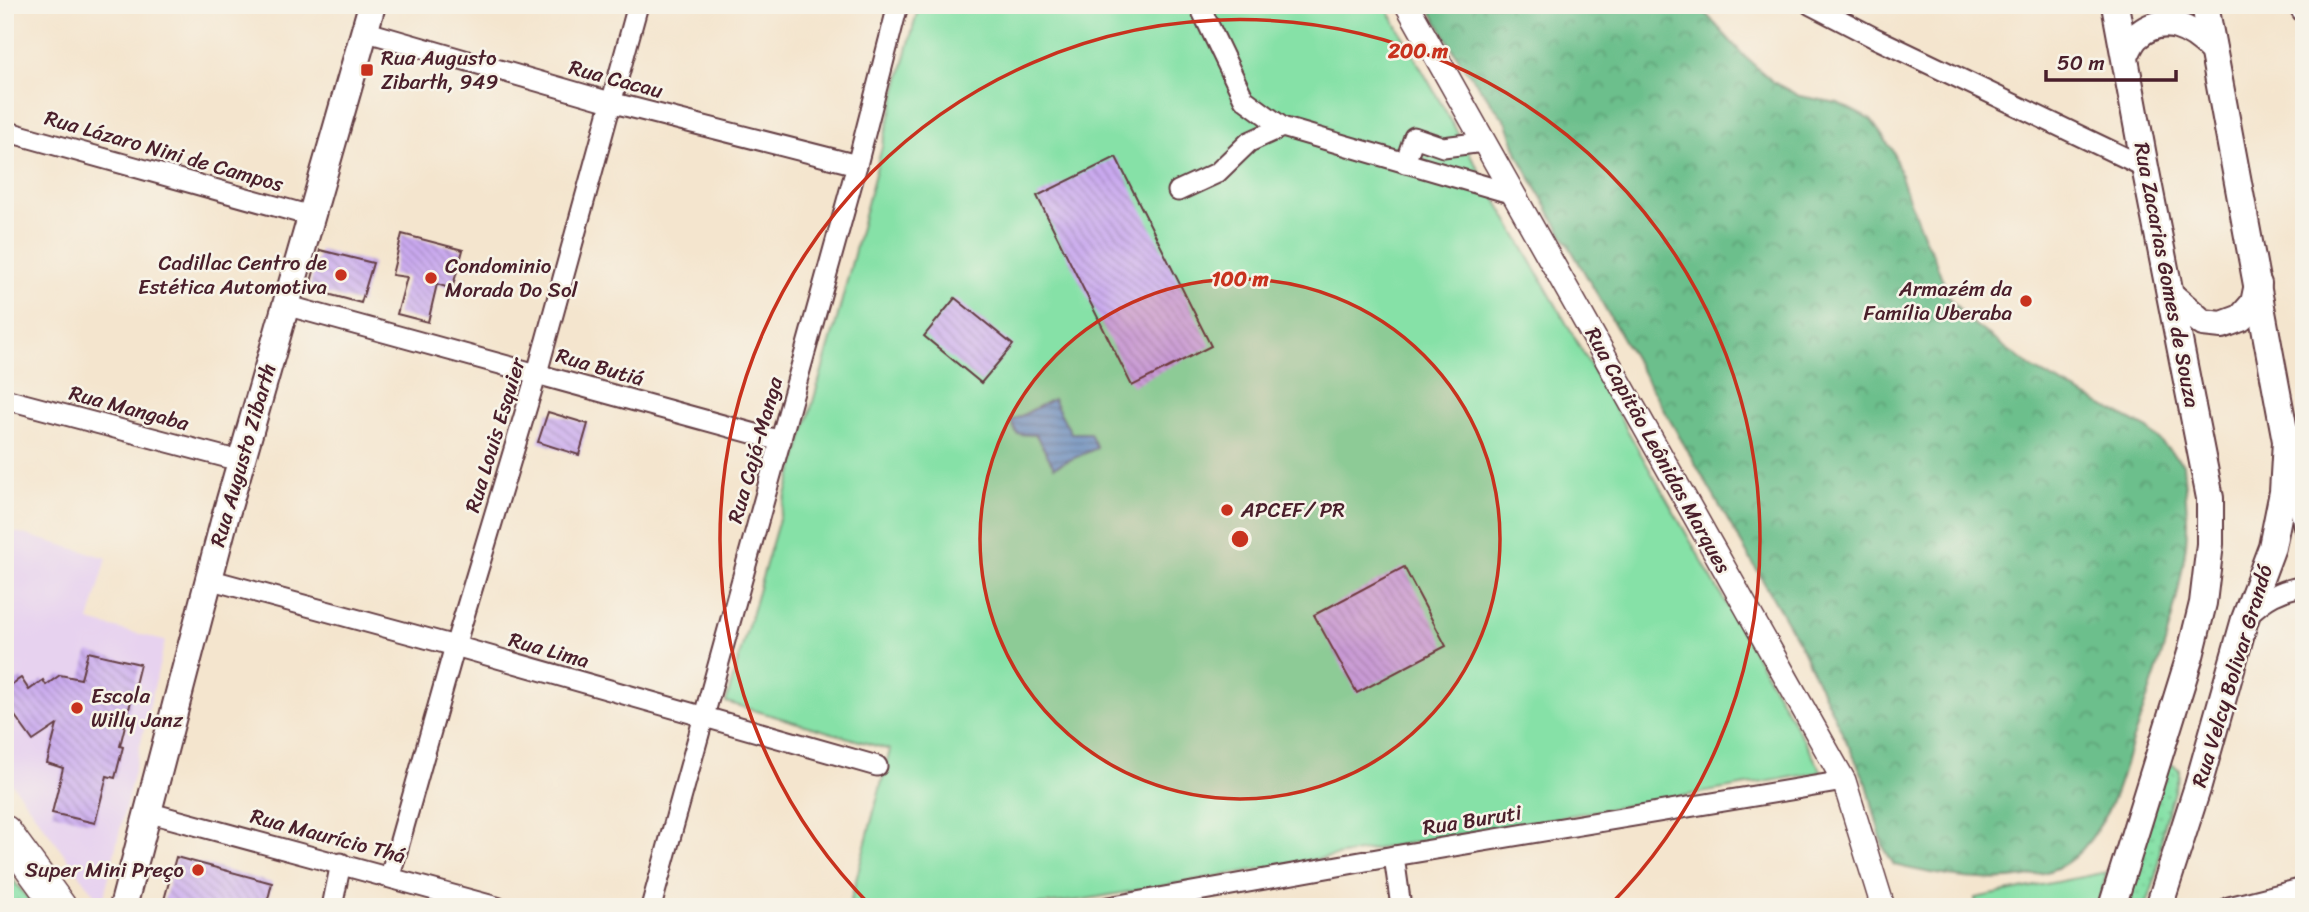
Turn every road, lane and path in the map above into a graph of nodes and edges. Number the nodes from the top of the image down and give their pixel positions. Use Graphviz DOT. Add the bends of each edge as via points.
graph roads {
  1 [pos="372,5"];
  2 [pos="638,5"];
  3 [pos="898,5"];
  4 [pos="1199,5"];
  5 [pos="1407,5"];
  6 [pos="1811,5"];
  7 [pos="2115,5"];
  8 [pos="2205,5"];
  9 [pos="2298,5"];
  10 [pos="2304,14"];
  11 [pos="364,30"];
  12 [pos="2213,50"];
  13 [pos="2125,57"];
  14 [pos="610,102"];
  15 [pos="1282,127"];
  16 [pos="5,131"];
  17 [pos="1484,142"];
  18 [pos="1443,147"];
  19 [pos="1405,163"];
  20 [pos="857,164"];
  21 [pos="2145,167"];
  22 [pos="1435,173"];
  23 [pos="1178,191"];
  24 [pos="1513,194"];
  25 [pos="311,216"];
  26 [pos="2258,284"];
  27 [pos="2172,296"];
  28 [pos="285,305"];
  29 [pos="537,373"];
  30 [pos="5,399"];
  31 [pos="781,441"];
  32 [pos="2286,441"];
  33 [pos="240,461"];
  34 [pos="2304,528"];
  35 [pos="208,579"];
  36 [pos="2304,586"];
  37 [pos="2245,619"];
  38 [pos="455,646"];
  39 [pos="702,717"];
  40 [pos="877,766"];
  41 [pos="2155,772"];
  42 [pos="1844,780"];
  43 [pos="2198,786"];
  44 [pos="147,812"];
  45 [pos="5,832"];
  46 [pos="1394,856"];
  47 [pos="341,863"];
  48 [pos="390,876"];
  49 [pos="2304,888"];
  50 [pos="60,907"];
  51 [pos="123,907"];
  52 [pos="332,907"];
  53 [pos="497,907"];
  54 [pos="651,907"];
  55 [pos="1108,907"];
  56 [pos="1401,907"];
  57 [pos="1883,907"];
  58 [pos="2112,907"];
  59 [pos="2159,907"];
  60 [pos="2229,907"];
  1 -- 11 [label="main road, Rua Augusto Zibarth"];
  2 -- 14 [label="street, Rua Louis Esquier"];
  3 -- 20 [label="street, Rua Cajá-Manga"];
  4 -- 15 [label="street" via="1244,99"];
  5 -- 17 [label="street, Rua Capitão Leônidas Marques"];
  6 -- 21 [label="street"];
  7 -- 13 [label="main road, Rua Zacarias Gomes de Souza"];
  8 -- 12 [label="main road"];
  9 -- 10 [label="street"];
  11 -- 14 [label="street, Rua Cacau"];
  11 -- 25 [label="main road, Rua Augusto Zibarth"];
  12 -- 13 [label="main road" via="2196,33 2176,25 2153,26 2134,38"];
  12 -- 26 [label="main road"];
  13 -- 21 [label="main road, Rua Zacarias Gomes de Souza"];
  14 -- 20 [label="street, Rua Cacau"];
  14 -- 29 [label="street, Rua Louis Esquier"];
  15 -- 19 [label="street"];
  15 -- 23 [label="street" via="1249,142 1217,173"];
  16 -- 25 [label="street, Rua Lázaro Nini de Campos"];
  17 -- 18 [label="street"];
  17 -- 24 [label="street, Rua Capitão Leônidas Marques"];
  18 -- 19 [label="street" via="1414,137"];
  18 -- 22 [label="street"];
  19 -- 22 [label="street"];
  20 -- 31 [label="street, Rua Cajá-Manga"];
  21 -- 27 [label="main road, Rua Zacarias Gomes de Souza"];
  22 -- 24 [label="street"];
  24 -- 42 [label="street, Rua Capitão Leônidas Marques"];
  25 -- 28 [label="main road, Rua Augusto Zibarth"];
  26 -- 27 [label="main road" via="2254,303 2241,318 2222,325 2203,323"];
  26 -- 32 [label="main road"];
  27 -- 41 [label="main road, Rua Zacarias Gomes de Souza" via="2210,498 2210,544 2203,603"];
  28 -- 29 [label="street, Rua Butiá"];
  28 -- 33 [label="main road, Rua Augusto Zibarth"];
  29 -- 31 [label="street, Rua Butiá"];
  29 -- 38 [label="street, Rua Louis Esquier"];
  30 -- 33 [label="street, Rua Mangaba"];
  31 -- 39 [label="street, Rua Cajá-Manga"];
  32 -- 34 [label="street"];
  32 -- 37 [label="main road, Rua Velcy Bolivar Grandó" via="2283,492 2272,547"];
  33 -- 35 [label="main road, Rua Augusto Zibarth"];
  35 -- 38 [label="street, Rua Lima"];
  35 -- 44 [label="main road, Rua Augusto Zibarth"];
  36 -- 37 [label="street" via="2262,601"];
  37 -- 43 [label="main road, Rua Velcy Bolivar Grandó"];
  38 -- 39 [label="street, Rua Lima"];
  38 -- 48 [label="street, Rua Louis Esquier"];
  39 -- 40 [label="street, Rua Lima"];
  39 -- 54 [label="street, Rua Cajá-Manga"];
  41 -- 43 [label="main road" via="2166,763 2181,763 2193,772"];
  41 -- 58 [label="main road"];
  42 -- 46 [label="street, Rua Buruti"];
  42 -- 57 [label="street, Rua Capitão Leônidas Marques"];
  43 -- 59 [label="main road, Rua Velcy Bolivar Grandó"];
  44 -- 47 [label="street, Rua Maurício Thá"];
  44 -- 51 [label="main road, Rua Augusto Zibarth"];
  45 -- 50 [label="highway"];
  46 -- 55 [label="street, Rua Buruti"];
  46 -- 56 [label="street"];
  47 -- 48 [label="street, Rua Maurício Thá"];
  47 -- 52 [label="street"];
  48 -- 53 [label="street, Rua Maurício Thá"];
  49 -- 60 [label="street"];
}
